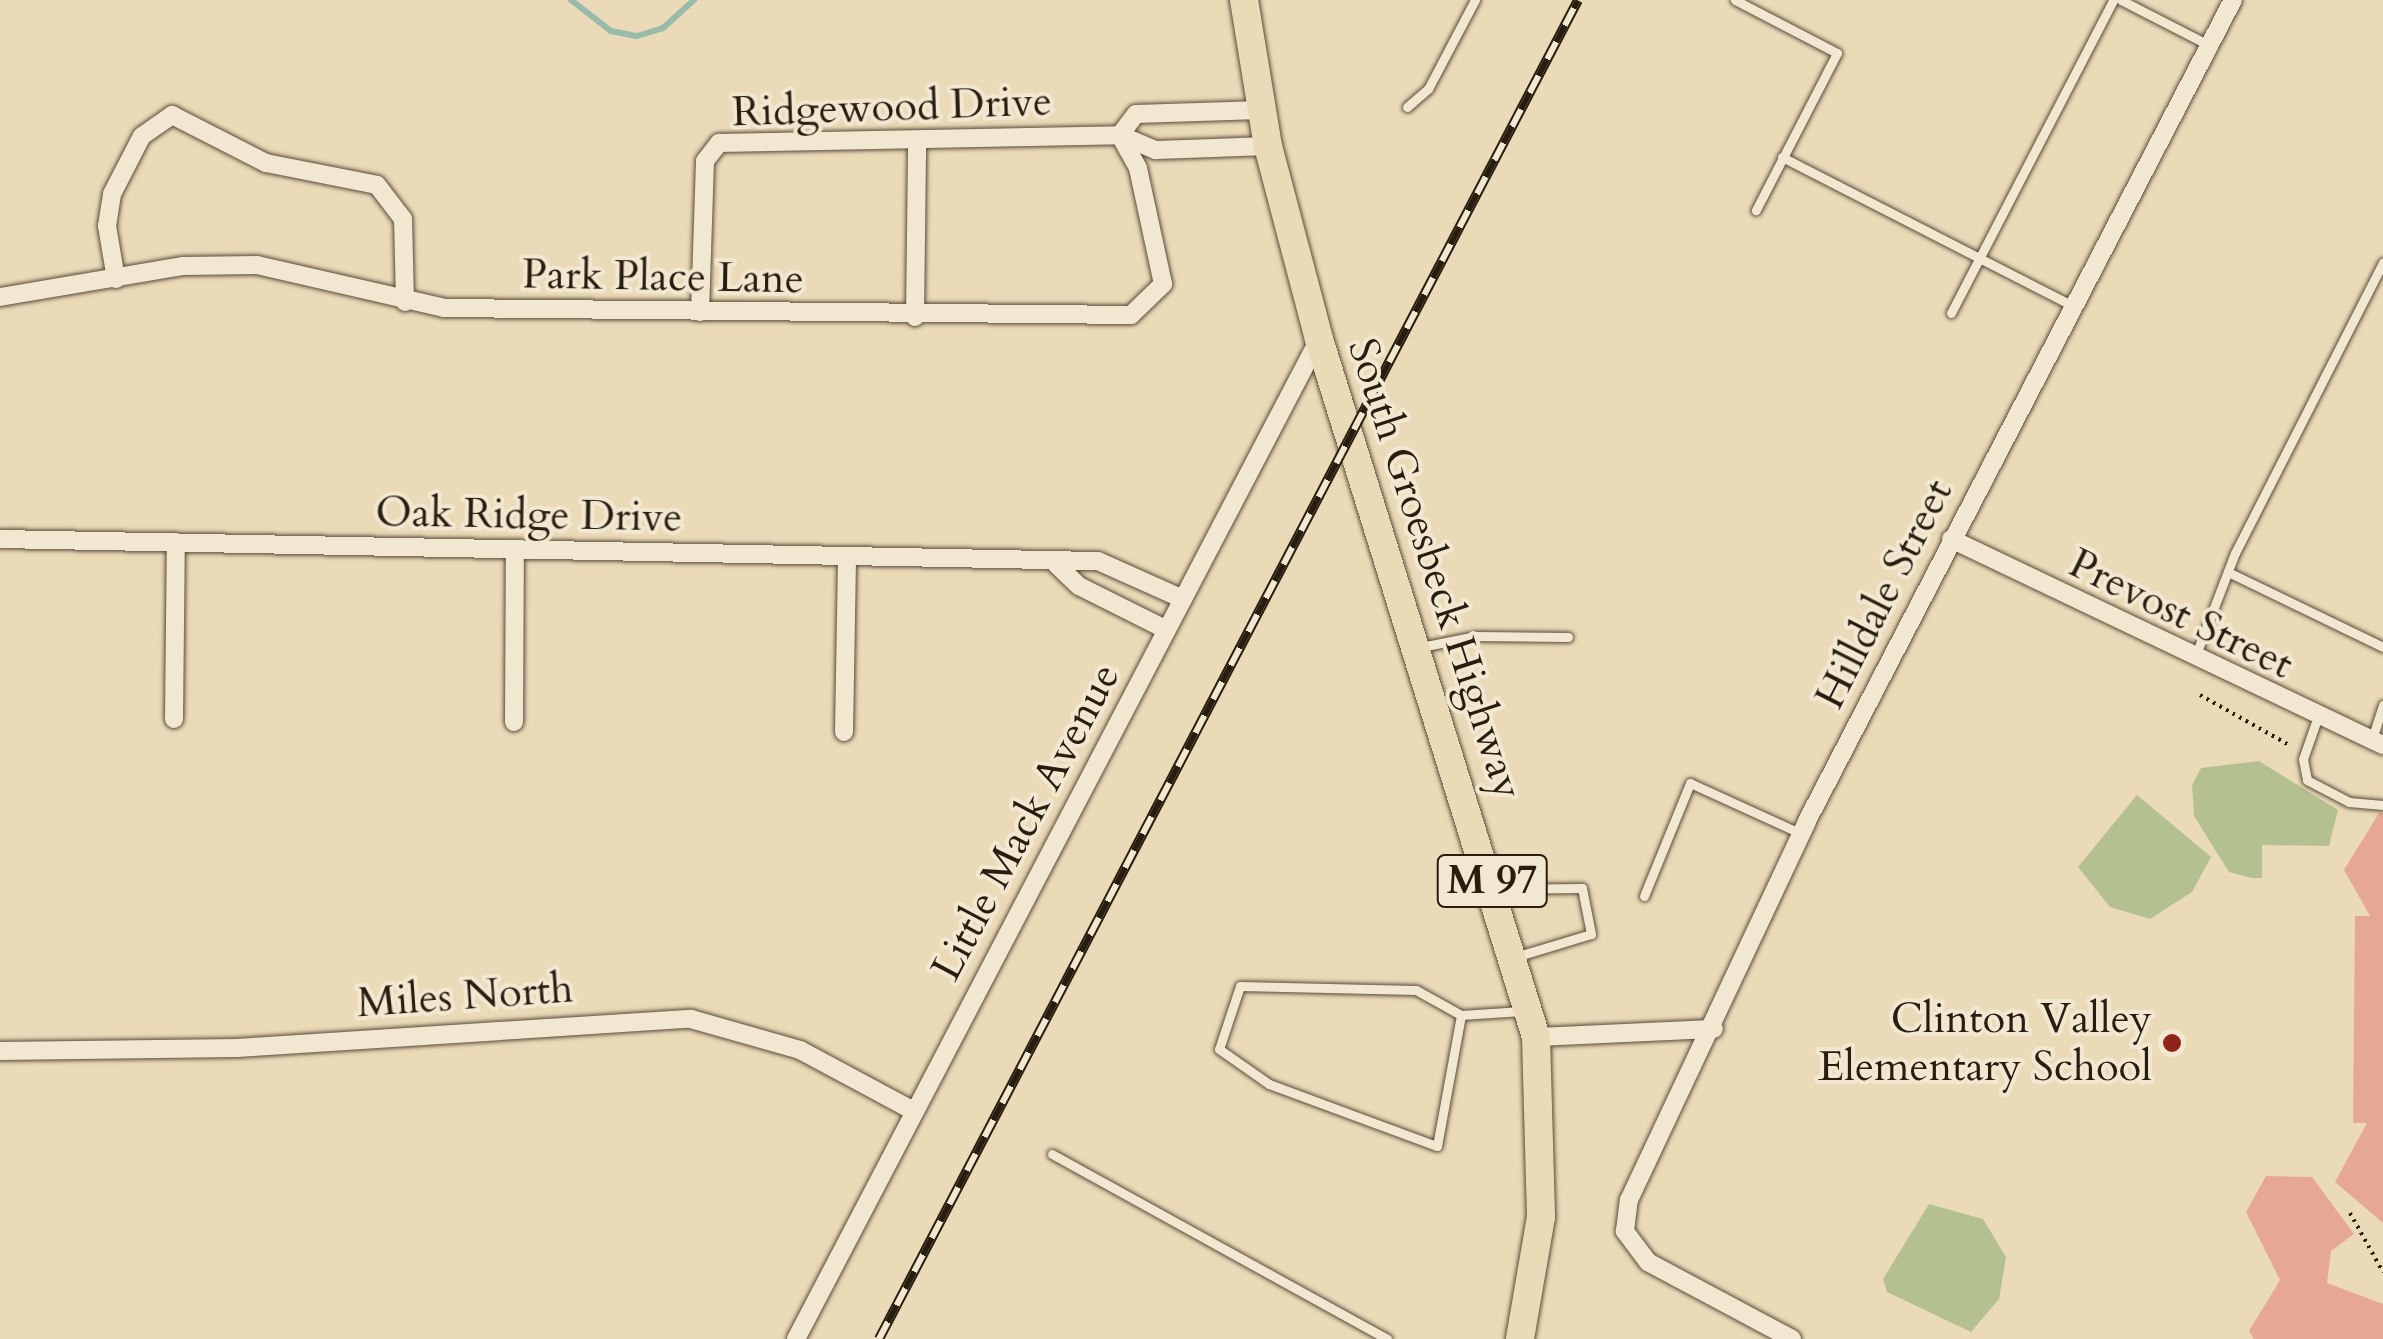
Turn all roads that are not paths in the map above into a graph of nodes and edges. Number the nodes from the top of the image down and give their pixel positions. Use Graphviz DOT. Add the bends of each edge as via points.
graph roads {
  1 [pos="1244,0"];
  2 [pos="1475,0"];
  3 [pos="1735,0"];
  4 [pos="2113,0"];
  5 [pos="2121,0"];
  6 [pos="2232,0"];
  7 [pos="2209,45"];
  8 [pos="1407,107"];
  9 [pos="1260,110"];
  10 [pos="1120,136"];
  11 [pos="917,144"];
  12 [pos="1268,146"];
  13 [pos="1782,157"];
  14 [pos="1756,210"];
  15 [pos="1980,256"];
  16 [pos="2383,263"];
  17 [pos="116,279"];
  18 [pos="0,297"];
  19 [pos="405,302"];
  20 [pos="2073,306"];
  21 [pos="700,312"];
  22 [pos="1951,313"];
  23 [pos="914,317"];
  24 [pos="1319,339"];
  25 [pos="0,538"];
  26 [pos="1951,539"];
  27 [pos="176,542"];
  28 [pos="516,549"];
  29 [pos="847,556"];
  30 [pos="1057,565"];
  31 [pos="2228,572"];
  32 [pos="1183,599"];
  33 [pos="1167,630"];
  34 [pos="1568,637"];
  35 [pos="2383,647"];
  36 [pos="1418,648"];
  37 [pos="2194,660"];
  38 [pos="2383,705"];
  39 [pos="174,719"];
  40 [pos="2317,720"];
  41 [pos="514,722"];
  42 [pos="844,732"];
  43 [pos="2377,743"];
  44 [pos="2383,805"];
  45 [pos="1802,834"];
  46 [pos="1494,888"];
  47 [pos="1644,896"];
  48 [pos="1515,957"];
  49 [pos="1462,1015"];
  50 [pos="1533,1023"];
  51 [pos="1714,1029"];
  52 [pos="0,1051"];
  53 [pos="914,1111"];
  54 [pos="1052,1154"];
  55 [pos="796,1339"];
  56 [pos="1387,1339"];
  57 [pos="1520,1339"];
  58 [pos="1792,1339"];
  1 -- 9 [label="main road, South Groesbeck Highway / M 97"];
  2 -- 8 [label="lane" via="1428,89"];
  3 -- 13 [label="lane" via="1837,52"];
  4 -- 15 [label="lane"];
  5 -- 7 [label="lane"];
  6 -- 7 [label="street, Hilldale Street"];
  7 -- 20 [label="street, Hilldale Street"];
  9 -- 10 [label="street, Ridgewood Drive" via="1136,114"];
  9 -- 12 [label="main road, South Groesbeck Highway / M 97"];
  10 -- 11 [label="street, Ridgewood Drive"];
  10 -- 12 [label="street, Ridgewood Drive" via="1156,150"];
  10 -- 23 [label="street, Park Place Lane" via="1138,168 1163,284 1148,307 1131,315"];
  11 -- 21 [label="street, Ridgewood Drive" via="727,141 710,149"];
  11 -- 23 [label="street"];
  12 -- 24 [label="main road, South Groesbeck Highway / M 97"];
  13 -- 14 [label="lane"];
  13 -- 15 [label="lane"];
  15 -- 20 [label="lane"];
  15 -- 22 [label="lane"];
  16 -- 31 [label="lane"];
  17 -- 18 [label="street, Park Place Lane"];
  17 -- 19 [label="street, Park Place Lane" via="257,265"];
  17 -- 19 [label="street" via="106,226 112,194 142,136 172,115 266,162 378,185 402,219"];
  19 -- 21 [label="street, Park Place Lane"];
  20 -- 26 [label="street, Hilldale Street"];
  21 -- 23 [label="street, Park Place Lane"];
  24 -- 32 [label="street, Little Mack Avenue"];
  24 -- 36 [label="main road, South Groesbeck Highway / M 97"];
  25 -- 27 [label="street, Oak Ridge Drive"];
  26 -- 37 [label="street, Prevost Street"];
  26 -- 45 [label="street, Hilldale Street"];
  27 -- 28 [label="street, Oak Ridge Drive"];
  27 -- 39 [label="street"];
  28 -- 29 [label="street, Oak Ridge Drive"];
  28 -- 41 [label="street"];
  29 -- 30 [label="street, Oak Ridge Drive"];
  29 -- 42 [label="street"];
  30 -- 32 [label="street, Oak Ridge Drive" via="1098,561"];
  30 -- 33 [label="street" via="1079,586"];
  31 -- 35 [label="lane"];
  31 -- 37 [label="lane"];
  32 -- 33 [label="street, Little Mack Avenue"];
  33 -- 53 [label="street, Little Mack Avenue"];
  34 -- 36 [label="lane" via="1474,636"];
  36 -- 46 [label="main road, South Groesbeck Highway / M 97"];
  37 -- 40 [label="street, Prevost Street"];
  38 -- 43 [label="lane"];
  40 -- 43 [label="street, Prevost Street"];
  40 -- 44 [label="lane" via="2303,759 2307,780 2350,802"];
  45 -- 47 [label="lane" via="1690,782"];
  45 -- 51 [label="street, Hilldale Street"];
  46 -- 48 [label="main road, South Groesbeck Highway / M 97"];
  46 -- 48 [label="lane" via="1582,888 1592,934"];
  48 -- 50 [label="main road, South Groesbeck Highway / M 97"];
  49 -- 49 [label="lane" via="1437,1146 1270,1084 1219,1049 1240,986 1416,990"];
  49 -- 50 [label="lane"];
  50 -- 51 [label="street"];
  50 -- 57 [label="main road, South Groesbeck Highway / M 97" via="1542,1217"];
  51 -- 58 [label="street, Hilldale Street" via="1629,1200 1625,1231 1648,1262"];
  52 -- 53 [label="street, Miles North" via="236,1048 691,1019 800,1050"];
  53 -- 55 [label="street, Little Mack Avenue"];
  54 -- 56 [label="lane"];
}
